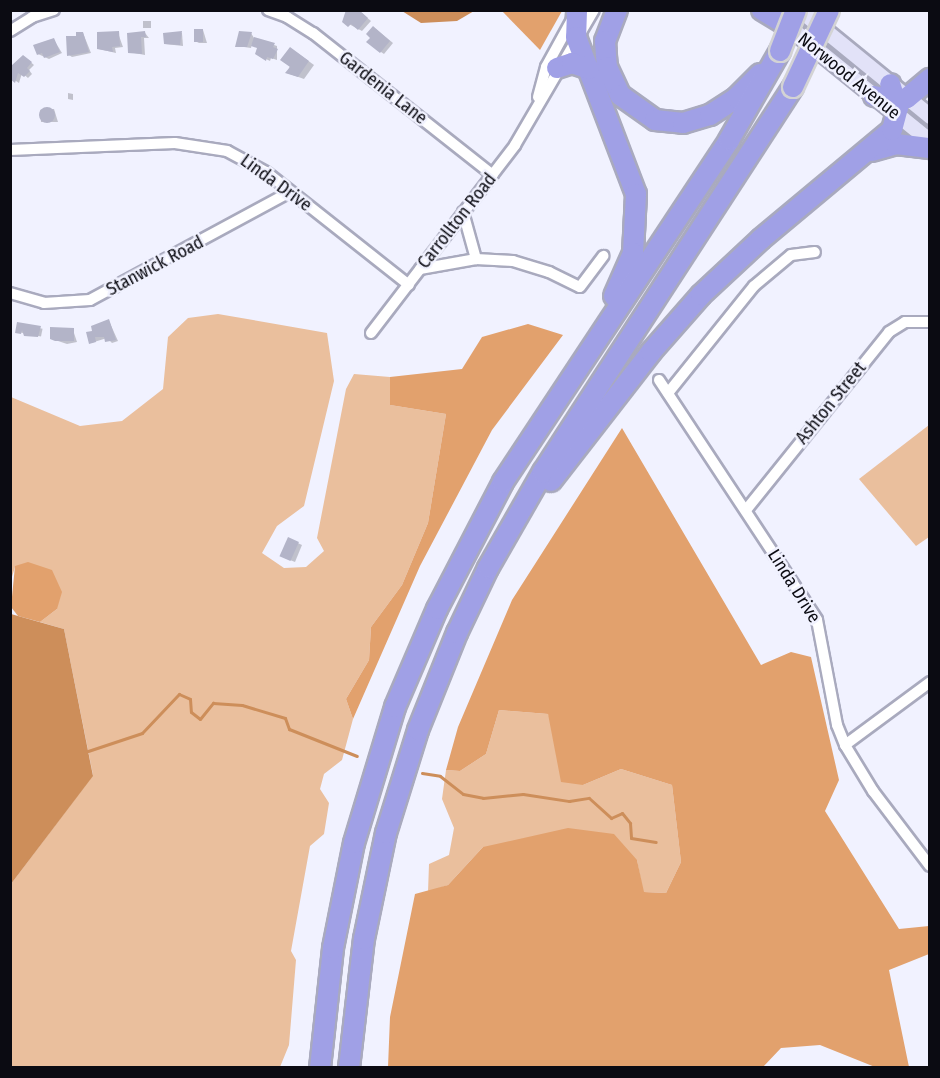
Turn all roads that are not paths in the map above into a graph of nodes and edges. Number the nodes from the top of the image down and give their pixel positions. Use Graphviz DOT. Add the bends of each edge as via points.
graph roads {
  1 [pos="54,10"];
  2 [pos="268,10"];
  3 [pos="617,10"];
  4 [pos="762,10"];
  5 [pos="768,10"];
  6 [pos="829,10"];
  7 [pos="583,11"];
  8 [pos="793,15"];
  9 [pos="10,31"];
  10 [pos="576,37"];
  11 [pos="772,62"];
  12 [pos="557,68"];
  13 [pos="589,69"];
  14 [pos="930,79"];
  15 [pos="874,96"];
  16 [pos="898,99"];
  17 [pos="537,104"];
  18 [pos="930,116"];
  19 [pos="930,141"];
  20 [pos="930,148"];
  21 [pos="10,150"];
  22 [pos="864,154"];
  23 [pos="493,175"];
  24 [pos="290,192"];
  25 [pos="463,212"];
  26 [pos="815,252"];
  27 [pos="603,256"];
  28 [pos="476,259"];
  29 [pos="420,269"];
  30 [pos="409,285"];
  31 [pos="10,293"];
  32 [pos="930,322"];
  33 [pos="371,333"];
  34 [pos="659,380"];
  35 [pos="569,381"];
  36 [pos="668,393"];
  37 [pos="746,510"];
  38 [pos="488,568"];
  39 [pos="930,682"];
  40 [pos="845,745"];
  41 [pos="930,866"];
  42 [pos="320,1068"];
  43 [pos="348,1068"];
  1 -- 9 [label="street" via="32,17"];
  2 -- 23 [label="street, Gardenia Lane" via="313,33"];
  3 -- 11 [label="highway" via="605,40 612,80 631,106 655,120 683,123 710,116 736,99"];
  4 -- 8 [label="highway"];
  5 -- 8 [label="main road, Norwood Avenue"];
  6 -- 38 [label="highway, bridge" via="793,87 543,472"];
  7 -- 10 [label="highway"];
  7 -- 17 [label="street, Carrollton Road" via="546,67"];
  8 -- 11 [label="highway, bridge"];
  8 -- 15 [label="main road, Norwood Avenue"];
  8 -- 16 [label="main road, Norwood Avenue"];
  10 -- 12 [label="street, Carrollton Road"];
  10 -- 13 [label="highway"];
  11 -- 35 [label="highway" via="729,140"];
  12 -- 13 [label="highway" via="572,63"];
  12 -- 17 [label="street, Carrollton Road"];
  13 -- 35 [label="highway" via="633,178 637,225 633,253 622,280"];
  14 -- 16 [label="highway"];
  15 -- 16 [label="highway"];
  16 -- 18 [label="main road, Norwood Avenue"];
  16 -- 19 [label="main road, Norwood Avenue"];
  16 -- 22 [label="highway" via="892,130"];
  17 -- 23 [label="street, Carrollton Road"];
  20 -- 22 [label="highway" via="896,144"];
  21 -- 24 [label="street, Linda Drive" via="175,143 210,146 249,161"];
  22 -- 38 [label="highway" via="761,239 701,295 651,352"];
  23 -- 25 [label="street, Carrollton Road"];
  24 -- 30 [label="street, Linda Drive"];
  24 -- 31 [label="street, Stanwick Road" via="90,300 44,303"];
  25 -- 28 [label="street"];
  25 -- 29 [label="street, Carrollton Road"];
  26 -- 36 [label="street" via="791,255 754,286"];
  27 -- 28 [label="street" via="580,287 530,265"];
  28 -- 29 [label="street"];
  29 -- 30 [label="street, Carrollton Road"];
  30 -- 33 [label="street, Carrollton Road"];
  32 -- 37 [label="street, Ashton Street" via="904,322 889,332"];
  34 -- 36 [label="street, Linda Drive"];
  35 -- 42 [label="highway" via="485,513 437,609 396,707 363,809 344,890 328,984"];
  36 -- 37 [label="street, Linda Drive"];
  37 -- 40 [label="street, Linda Drive" via="817,620 837,725"];
  38 -- 43 [label="highway" via="430,697 396,798 364,939"];
  39 -- 40 [label="street"];
  40 -- 41 [label="street, Linda Drive" via="873,791"];
}
